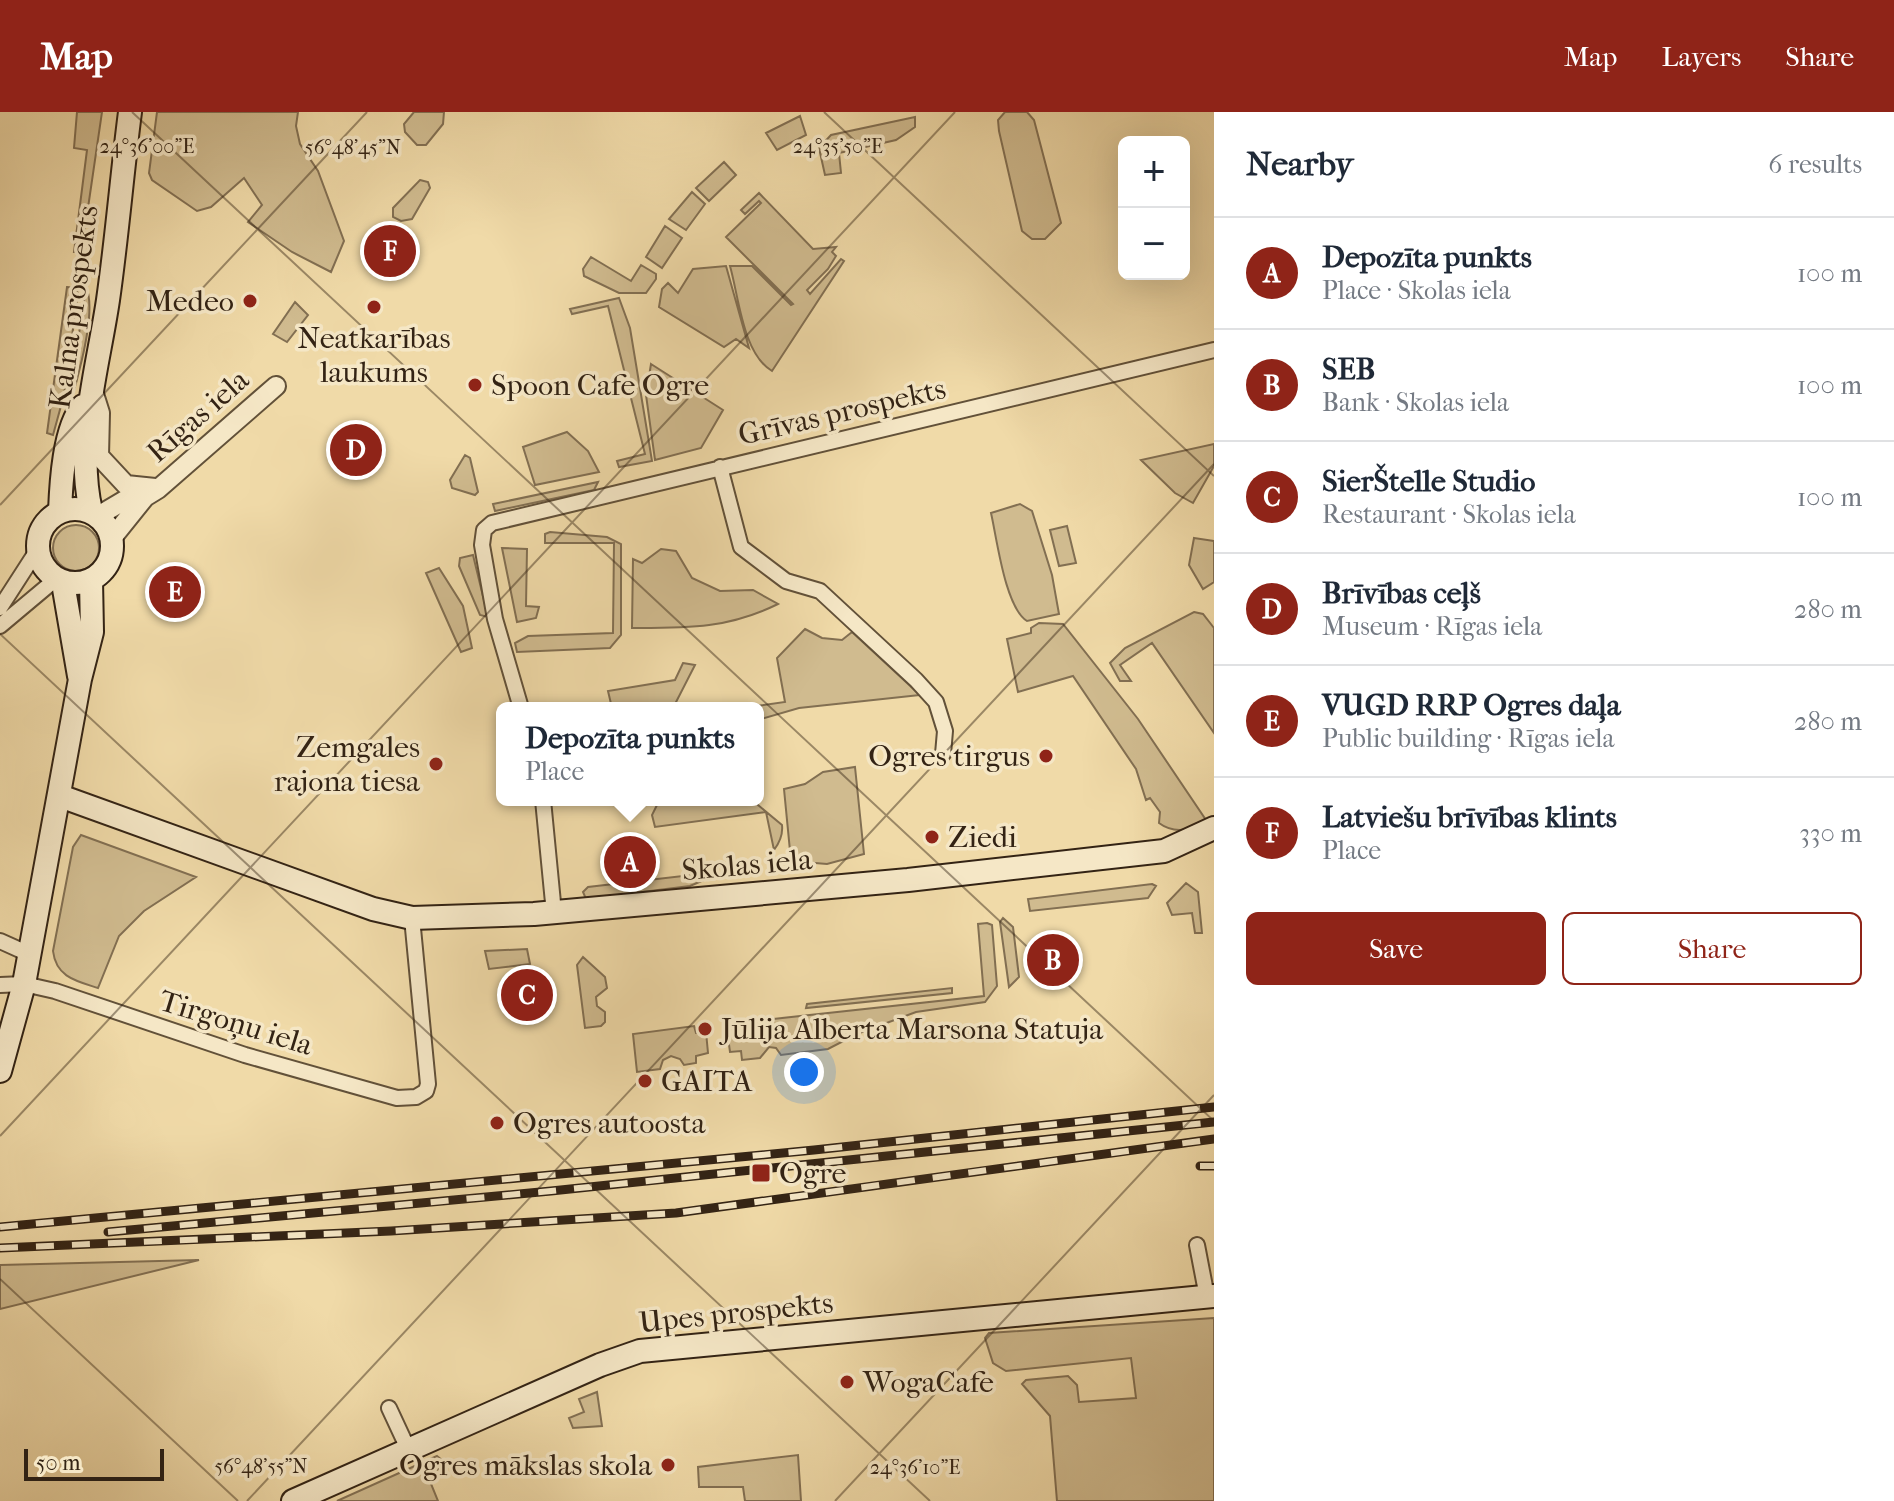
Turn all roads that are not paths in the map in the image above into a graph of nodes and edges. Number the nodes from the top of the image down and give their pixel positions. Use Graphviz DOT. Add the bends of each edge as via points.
graph roads {
  1 [pos="129,115"];
  2 [pos="1214,350"];
  3 [pos="276,386"];
  4 [pos="94,394"];
  5 [pos="720,467"];
  6 [pos="152,493"];
  7 [pos="60,512"];
  8 [pos="94,513"];
  9 [pos="112,538"];
  10 [pos="38,549"];
  11 [pos="91,580"];
  12 [pos="59,581"];
  13 [pos="0,608"];
  14 [pos="0,626"];
  15 [pos="80,679"];
  16 [pos="519,702"];
  17 [pos="943,754"];
  18 [pos="60,796"];
  19 [pos="544,806"];
  20 [pos="1214,828"];
  21 [pos="554,913"];
  22 [pos="412,918"];
  23 [pos="0,941"];
  24 [pos="29,954"];
  25 [pos="24,984"];
  26 [pos="0,985"];
  27 [pos="0,1071"];
  28 [pos="1197,1245"];
  29 [pos="1210,1296"];
  30 [pos="389,1408"];
  31 [pos="409,1451"];
  32 [pos="293,1501"];
  1 -- 4 [label="main road, Kalna prospekts"];
  2 -- 5 [label="street, Grīvas prospekts"];
  3 -- 6 [label="street, Rīgas iela"];
  4 -- 6 [label="street" via="100,413 99,456 126,485"];
  4 -- 7 [label="main road" via="75,414"];
  4 -- 8 [label="main road, Kalna prospekts" via="84,469"];
  5 -- 16 [label="street, Grīvas prospekts" via="492,523 484,530 495,619"];
  5 -- 17 [label="street" via="741,547 786,581 820,591 916,680 936,702 945,731"];
  6 -- 8 [label="street"];
  6 -- 9 [label="street"];
  7 -- 8 [label="main road"];
  7 -- 10 [label="main road" via="40,533"];
  8 -- 9 [label="main road"];
  9 -- 11 [label="main road" via="108,565"];
  10 -- 12 [label="main road" via="42,564"];
  10 -- 13 [label="street"];
  11 -- 12 [label="main road"];
  11 -- 15 [label="main road" via="92,632"];
  12 -- 14 [label="street"];
  12 -- 15 [label="main road"];
  15 -- 18 [label="main road"];
  18 -- 22 [label="main road, Skolas iela" via="361,905"];
  18 -- 24 [label="main road"];
  19 -- 21 [label="street"];
  20 -- 21 [label="main road, Skolas iela" via="1164,851"];
  21 -- 22 [label="main road, Skolas iela"];
  22 -- 25 [label="street, Tirgoņu iela" via="428,1084 416,1097 397,1098 245,1055"];
  23 -- 24 [label="street"];
  24 -- 25 [label="main road"];
  25 -- 26 [label="street"];
  25 -- 27 [label="main road"];
  28 -- 29 [label="street"];
  29 -- 31 [label="main road, Upes prospekts" via="640,1351"];
  30 -- 31 [label="street"];
  31 -- 32 [label="main road, Upes prospekts"];
}
